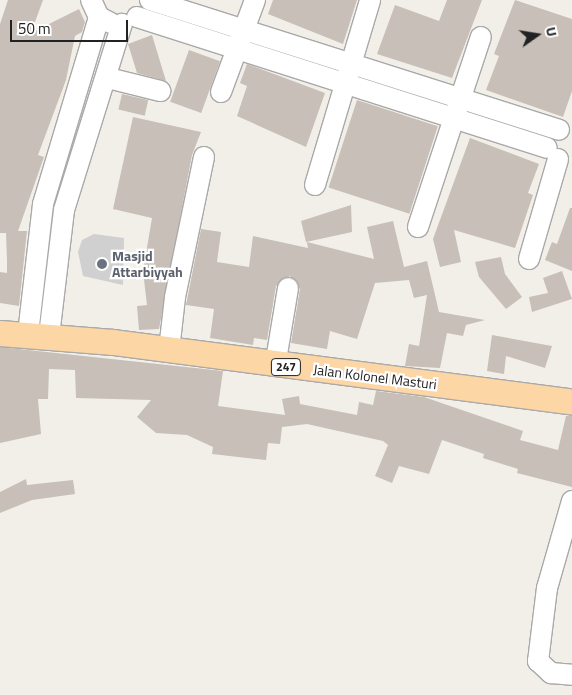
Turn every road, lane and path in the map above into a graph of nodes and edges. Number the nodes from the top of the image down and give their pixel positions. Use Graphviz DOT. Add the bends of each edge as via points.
graph roads {
  1 [pos="150,0"];
  2 [pos="254,0"];
  3 [pos="370,0"];
  4 [pos="95,9"];
  5 [pos="134,13"];
  6 [pos="235,27"];
  7 [pos="481,38"];
  8 [pos="228,46"];
  9 [pos="342,61"];
  10 [pos="108,78"];
  11 [pos="336,81"];
  12 [pos="160,92"];
  13 [pos="221,92"];
  14 [pos="452,96"];
  15 [pos="445,116"];
  16 [pos="67,124"];
  17 [pos="90,129"];
  18 [pos="568,130"];
  19 [pos="559,153"];
  20 [pos="204,157"];
  21 [pos="315,185"];
  22 [pos="418,227"];
  23 [pos="529,259"];
  24 [pos="288,288"];
  25 [pos="0,333"];
  26 [pos="39,335"];
  27 [pos="168,350"];
  28 [pos="275,366"];
  29 [pos="572,402"];
  30 [pos="572,501"];
  31 [pos="567,545"];
  32 [pos="572,675"];
  1 -- 6 [label="street"];
  2 -- 6 [label="street"];
  3 -- 9 [label="street"];
  4 -- 5 [label="street"];
  4 -- 16 [label="street"];
  5 -- 8 [label="street"];
  5 -- 10 [label="street"];
  6 -- 8 [label="street"];
  6 -- 9 [label="street"];
  7 -- 14 [label="street"];
  8 -- 11 [label="street"];
  8 -- 13 [label="street"];
  9 -- 11 [label="street"];
  9 -- 14 [label="street"];
  10 -- 12 [label="street"];
  10 -- 17 [label="street"];
  11 -- 15 [label="street"];
  11 -- 21 [label="street"];
  14 -- 15 [label="street"];
  14 -- 18 [label="street"];
  15 -- 19 [label="street"];
  15 -- 22 [label="street"];
  16 -- 17 [label="street"];
  16 -- 26 [label="street" via="43,204 34,286"];
  17 -- 26 [label="street" via="64,210 55,287"];
  18 -- 19 [label="street" via="549,136"];
  19 -- 23 [label="street"];
  20 -- 27 [label="street" via="175,297"];
  24 -- 28 [label="street"];
  25 -- 26 [label="main road, Jalan Kolonel Masturi / 247"];
  26 -- 27 [label="main road, Jalan Kolonel Masturi / 247"];
  27 -- 28 [label="main road, Jalan Kolonel Masturi / 247"];
  28 -- 29 [label="main road, Jalan Kolonel Masturi / 247"];
  30 -- 31 [label="street"];
  31 -- 32 [label="street" via="547,588 538,661 551,673"];
}
